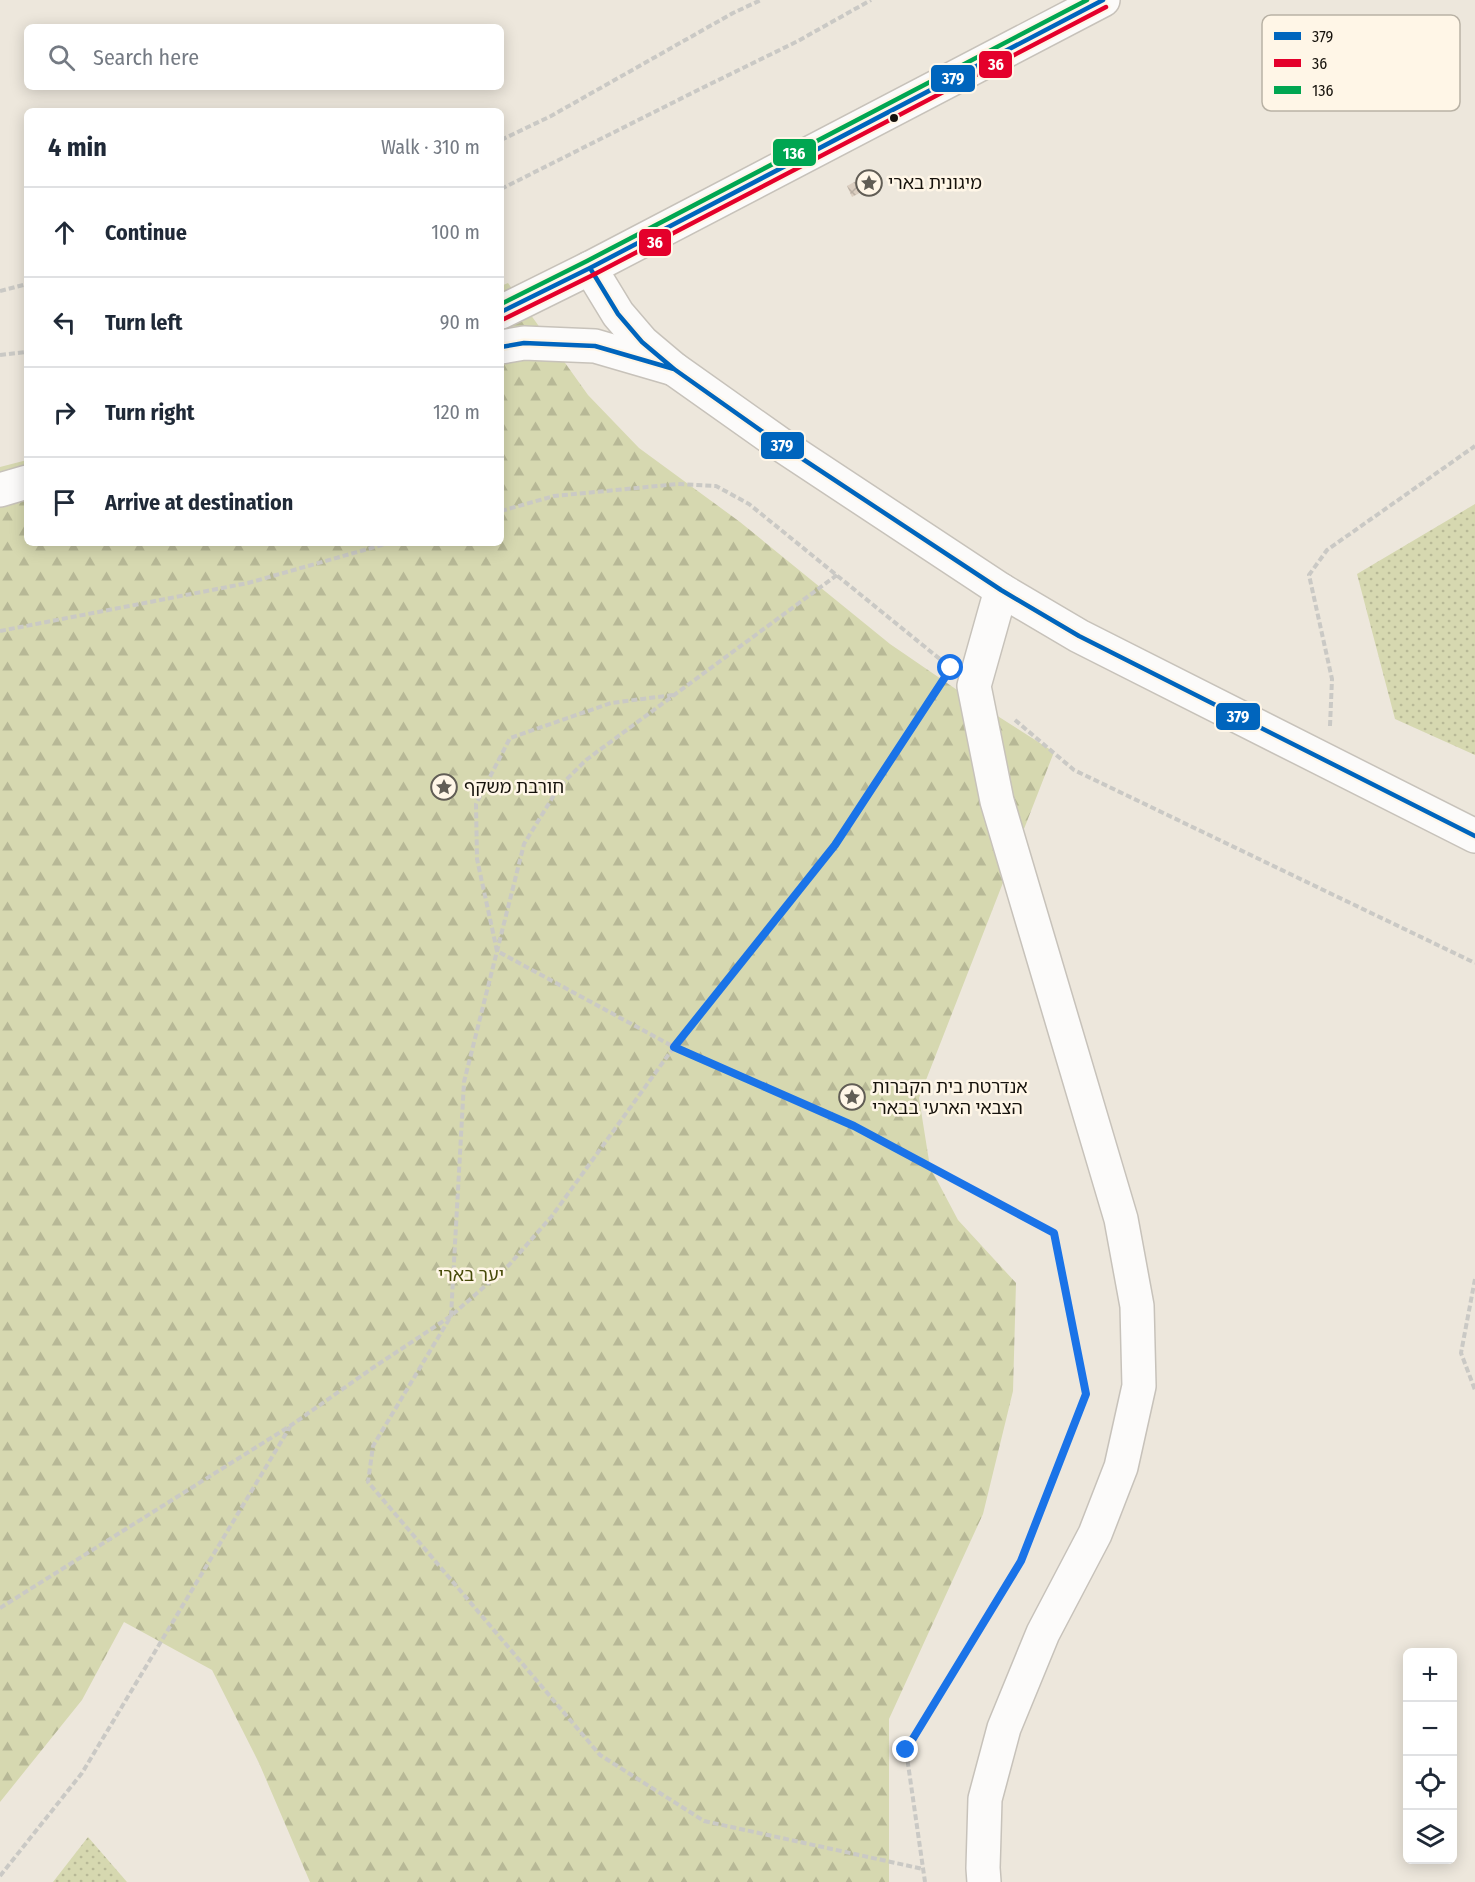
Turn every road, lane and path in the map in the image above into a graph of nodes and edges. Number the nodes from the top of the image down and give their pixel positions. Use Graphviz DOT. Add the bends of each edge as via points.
graph roads {
  1 [pos="761,0"];
  2 [pos="872,0"];
  3 [pos="1103,0"];
  4 [pos="504,139"];
  5 [pos="504,188"];
  6 [pos="590,268"];
  7 [pos="24,285"];
  8 [pos="0,291"];
  9 [pos="504,311"];
  10 [pos="504,346"];
  11 [pos="24,352"];
  12 [pos="0,355"];
  13 [pos="674,369"];
  14 [pos="1475,447"];
  15 [pos="24,483"];
  16 [pos="0,490"];
  17 [pos="504,510"];
  18 [pos="378,546"];
  19 [pos="837,575"];
  20 [pos="1001,590"];
  21 [pos="0,631"];
  22 [pos="962,677"];
  23 [pos="675,695"];
  24 [pos="1318,758"];
  25 [pos="1475,836"];
  26 [pos="497,951"];
  27 [pos="1475,963"];
  28 [pos="674,1047"];
  29 [pos="1475,1279"];
  30 [pos="452,1316"];
  31 [pos="1475,1390"];
  32 [pos="290,1426"];
  33 [pos="0,1608"];
  34 [pos="923,1869"];
  35 [pos="0,1876"];
  36 [pos="925,1882"];
  37 [pos="984,1882"];
  1 -- 4 [label="path"];
  2 -- 5 [label="path"];
  3 -- 6 [label="main road"];
  6 -- 9 [label="main road"];
  6 -- 13 [label="main road" via="618,314 642,342"];
  7 -- 8 [label="path"];
  10 -- 13 [label="main road" via="524,343 595,346"];
  11 -- 12 [label="path"];
  13 -- 20 [label="main road"];
  14 -- 24 [label="path" via="1327,550 1309,575 1332,679 1330,735"];
  15 -- 16 [label="main road"];
  17 -- 19 [label="path" via="555,496 678,484 716,486 749,504"];
  18 -- 21 [label="path" via="248,583"];
  19 -- 22 [label="path"];
  19 -- 23 [label="path"];
  20 -- 22 [label="main road"];
  20 -- 24 [label="main road" via="1078,636"];
  22 -- 27 [label="path" via="1074,770"];
  22 -- 28 [label="path"];
  22 -- 37 [label="main road" via="1121,1219 1137,1306 1139,1386 1120,1467 1099,1523 1043,1633 1004,1728 985,1799"];
  23 -- 26 [label="path" via="586,760 559,787 524,843"];
  23 -- 26 [label="path" via="611,703 510,738 477,804 477,859"];
  24 -- 25 [label="main road"];
  26 -- 28 [label="path"];
  26 -- 30 [label="path" via="464,1082"];
  28 -- 30 [label="path" via="552,1216 509,1265"];
  28 -- 34 [label="path" via="854,1126 1054,1233 1086,1394 1021,1561 906,1750"];
  29 -- 31 [label="path" via="1461,1353"];
  30 -- 32 [label="path"];
  30 -- 34 [label="path" via="373,1446 368,1482 600,1755 704,1821"];
  32 -- 33 [label="path"];
  32 -- 35 [label="path" via="81,1773"];
  34 -- 36 [label="path"];
}
